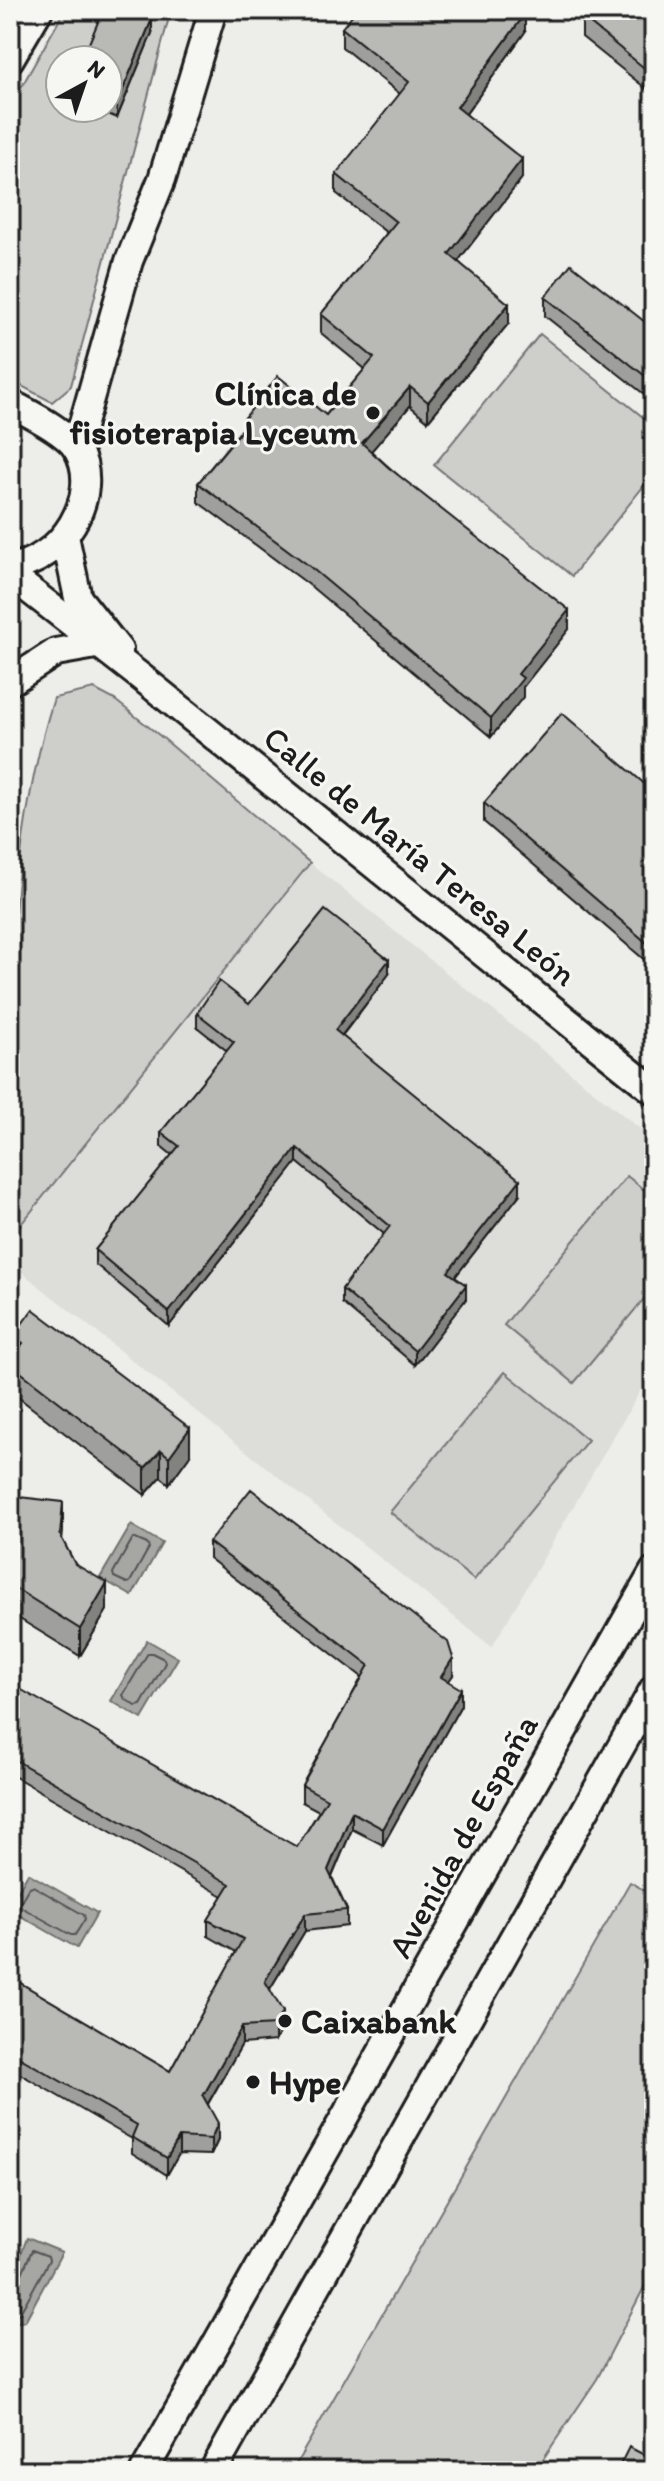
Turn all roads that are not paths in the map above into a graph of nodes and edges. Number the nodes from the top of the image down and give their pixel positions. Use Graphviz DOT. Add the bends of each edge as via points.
graph roads {
  1 [pos="39,10"];
  2 [pos="213,10"];
  3 [pos="10,59"];
  4 [pos="10,403"];
  5 [pos="76,448"];
  6 [pos="65,536"];
  7 [pos="10,567"];
  8 [pos="10,575"];
  9 [pos="96,645"];
  10 [pos="141,677"];
  11 [pos="10,682"];
  12 [pos="654,1091"];
  13 [pos="654,1571"];
  14 [pos="654,1688"];
  15 [pos="144,2471"];
  16 [pos="213,2471"];
  1 -- 3 [label="street"];
  2 -- 5 [label="street" via="162,179 129,261"];
  4 -- 5 [label="street"];
  5 -- 6 [label="street" via="84,470 83,501"];
  6 -- 7 [label="street" via="24,566"];
  6 -- 10 [label="street, Calle de María Teresa León" via="78,598"];
  8 -- 9 [label="street, Calle de María Teresa León"];
  9 -- 10 [label="street, Calle de María Teresa León"];
  9 -- 11 [label="street" via="56,652"];
  10 -- 12 [label="street, Calle de María Teresa León"];
  13 -- 15 [label="street, Avenida de España"];
  14 -- 16 [label="street"];
}
